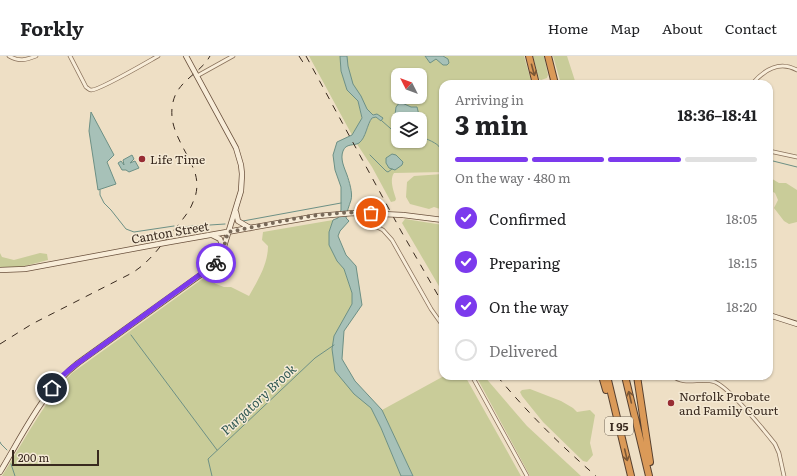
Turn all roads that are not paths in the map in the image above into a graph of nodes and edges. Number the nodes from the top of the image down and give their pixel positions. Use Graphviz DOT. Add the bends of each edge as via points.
graph roads {
  1 [pos="9,56"];
  2 [pos="36,56"];
  3 [pos="70,56"];
  4 [pos="158,56"];
  5 [pos="186,56"];
  6 [pos="233,56"];
  7 [pos="529,56"];
  8 [pos="548,56"];
  9 [pos="797,70"];
  10 [pos="196,76"];
  11 [pos="535,80"];
  12 [pos="554,80"];
  13 [pos="756,80"];
  14 [pos="773,152"];
  15 [pos="797,157"];
  16 [pos="236,209"];
  17 [pos="365,213"];
  18 [pos="439,220"];
  19 [pos="250,228"];
  20 [pos="228,232"];
  21 [pos="210,235"];
  22 [pos="223,250"];
  23 [pos="0,270"];
  24 [pos="773,317"];
  25 [pos="439,320"];
  26 [pos="797,324"];
  27 [pos="474,380"];
  28 [pos="604,380"];
  29 [pos="608,380"];
  30 [pos="626,380"];
  31 [pos="638,380"];
  32 [pos="679,380"];
  33 [pos="709,380"];
  34 [pos="709,380"];
  35 [pos="614,408"];
  36 [pos="0,472"];
  37 [pos="527,476"];
  38 [pos="631,476"];
  39 [pos="650,476"];
  40 [pos="784,476"];
  1 -- 2 [label="street" via="22,60"];
  3 -- 4 [label="street" via="86,87 92,90"];
  5 -- 10 [label="main road"];
  6 -- 10 [label="street"];
  7 -- 11 [label="highway, one-way"];
  8 -- 12 [label="highway"];
  9 -- 13 [label="street" via="787,66 775,67"];
  10 -- 16 [label="main road" via="240,159 242,174"];
  14 -- 15 [label="street"];
  16 -- 19 [label="main road" via="238,221"];
  16 -- 20 [label="main road"];
  17 -- 18 [label="main road, Canton Street, bridge"];
  17 -- 19 [label="main road, Canton Street" via="308,217"];
  17 -- 25 [label="street" via="367,222 383,230 392,240"];
  19 -- 20 [label="main road, Canton Street"];
  20 -- 21 [label="main road, Canton Street"];
  20 -- 22 [label="main road"];
  21 -- 22 [label="main road" via="220,240"];
  21 -- 23 [label="main road, Canton Street, bridge" via="25,269"];
  22 -- 36 [label="main road" via="210,268 61,377"];
  24 -- 26 [label="main road"];
  27 -- 37 [label="street"];
  28 -- 35 [label="highway"];
  29 -- 35 [label="highway, I 95"];
  39 -- 30 [label="highway, I 95, one-way"];
  31 -- 39 [label="highway"];
  32 -- 34 [label="street"];
  33 -- 40 [label="street" via="723,386 775,444"];
  35 -- 38 [label="highway, I 95, one-way"];
}
